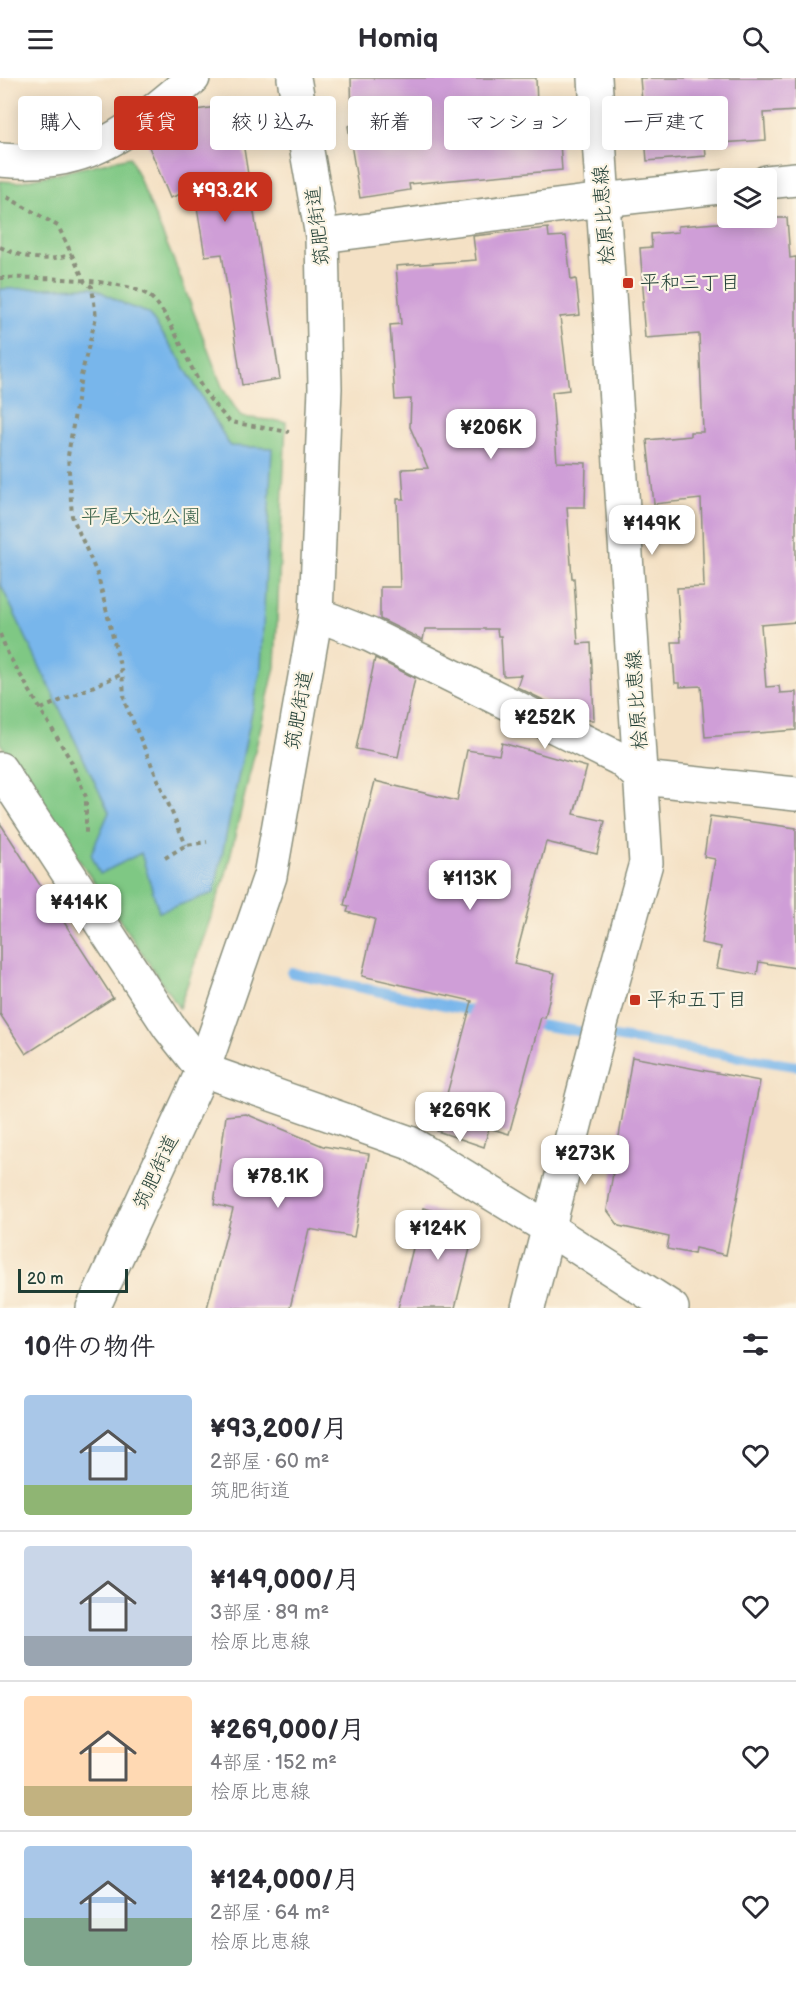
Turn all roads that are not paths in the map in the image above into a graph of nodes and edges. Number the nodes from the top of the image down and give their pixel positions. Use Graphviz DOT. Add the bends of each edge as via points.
graph roads {
  1 [pos="193,78"];
  2 [pos="294,78"];
  3 [pos="595,78"];
  4 [pos="0,160"];
  5 [pos="796,179"];
  6 [pos="777,181"];
  7 [pos="717,187"];
  8 [pos="603,200"];
  9 [pos="322,236"];
  10 [pos="316,614"];
  11 [pos="0,769"];
  12 [pos="642,778"];
  13 [pos="796,794"];
  14 [pos="203,1070"];
  15 [pos="548,1228"];
  16 [pos="93,1308"];
  17 [pos="528,1308"];
  18 [pos="672,1308"];
  1 -- 4 [label="street" via="117,137 85,151 22,162"];
  2 -- 9 [label="street, 筑肥街道"];
  3 -- 8 [label="street, 桧原比恵線"];
  5 -- 6 [label="street"];
  7 -- 8 [label="street"];
  8 -- 9 [label="street"];
  8 -- 12 [label="street, 桧原比恵線"];
  9 -- 10 [label="street, 筑肥街道" via="325,388"];
  10 -- 12 [label="street" via="370,635 620,759"];
  10 -- 14 [label="street, 筑肥街道" via="270,876"];
  11 -- 14 [label="street" via="169,1027"];
  12 -- 13 [label="street"];
  12 -- 15 [label="street, 桧原比恵線" via="646,863"];
  14 -- 15 [label="street" via="410,1143"];
  14 -- 16 [label="street, 筑肥街道"];
  15 -- 17 [label="street, 桧原比恵線"];
  15 -- 18 [label="street"];
}
